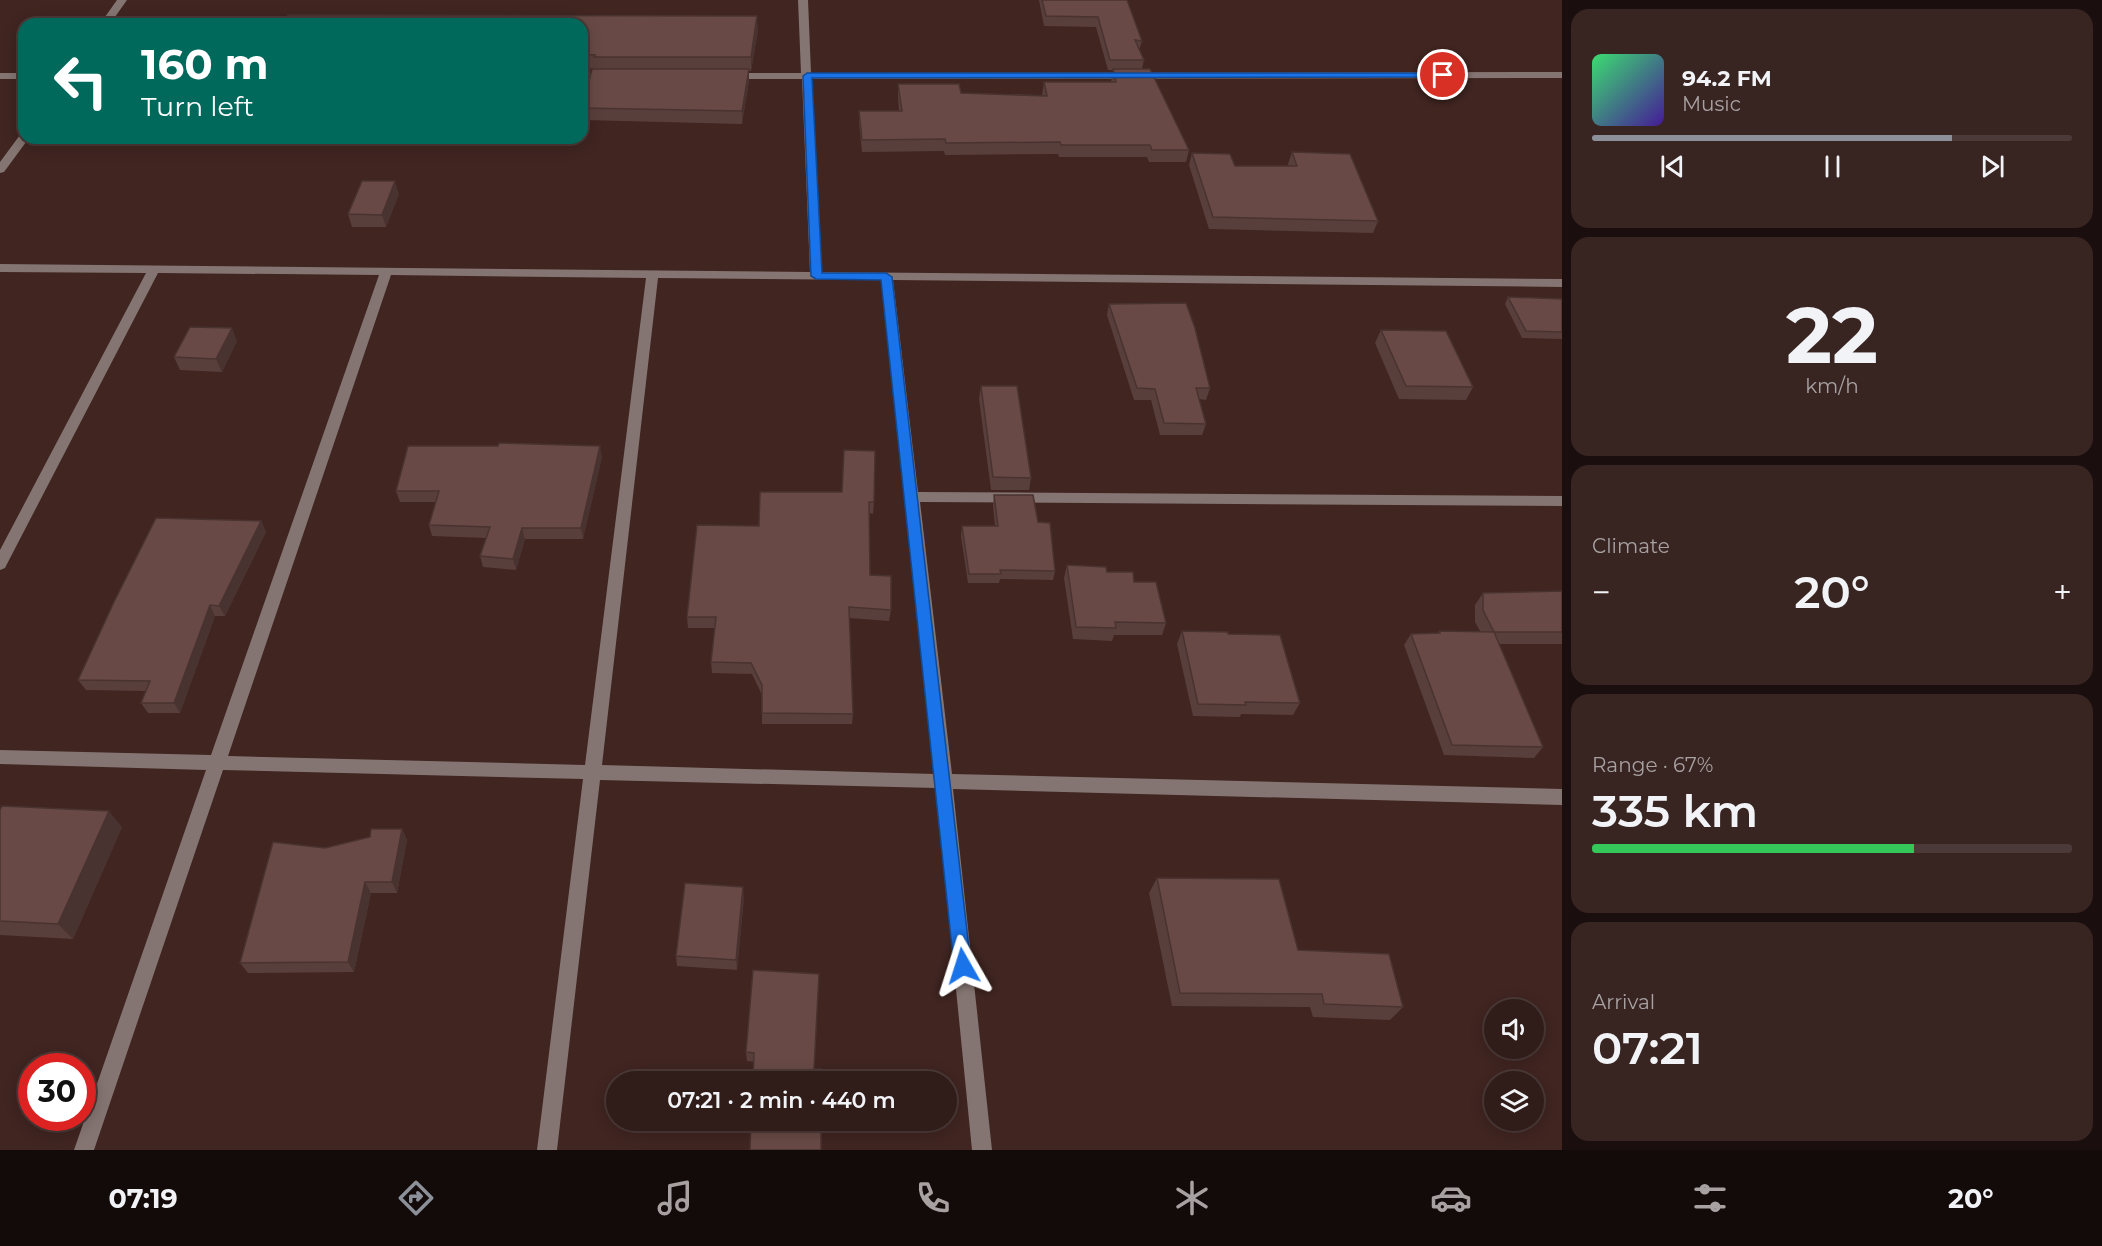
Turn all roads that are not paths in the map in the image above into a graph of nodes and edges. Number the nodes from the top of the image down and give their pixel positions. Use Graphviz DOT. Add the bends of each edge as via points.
graph roads {
  1 [pos="122,0"];
  2 [pos="803,0"];
  3 [pos="109,18"];
  4 [pos="1562,75"];
  5 [pos="0,76"];
  6 [pos="18,76"];
  7 [pos="588,76"];
  8 [pos="616,76"];
  9 [pos="719,76"];
  10 [pos="807,76"];
  11 [pos="19,144"];
  12 [pos="0,170"];
  13 [pos="0,268"];
  14 [pos="154,270"];
  15 [pos="386,272"];
  16 [pos="652,274"];
  17 [pos="816,276"];
  18 [pos="886,277"];
  19 [pos="1562,283"];
  20 [pos="912,497"];
  21 [pos="1562,501"];
  22 [pos="0,564"];
  23 [pos="0,757"];
  24 [pos="217,763"];
  25 [pos="593,772"];
  26 [pos="944,781"];
  27 [pos="1562,797"];
  28 [pos="84,1150"];
  29 [pos="547,1150"];
  30 [pos="982,1150"];
  1 -- 3 [label="street"];
  2 -- 10 [label="street"];
  4 -- 10 [label="street"];
  5 -- 6 [label="street"];
  7 -- 8 [label="street"];
  9 -- 10 [label="street"];
  10 -- 17 [label="street"];
  11 -- 12 [label="street"];
  13 -- 14 [label="street"];
  14 -- 15 [label="street"];
  14 -- 22 [label="street"];
  15 -- 16 [label="street"];
  15 -- 24 [label="street"];
  16 -- 17 [label="street"];
  16 -- 25 [label="street"];
  17 -- 18 [label="street"];
  18 -- 19 [label="street"];
  18 -- 20 [label="street"];
  20 -- 21 [label="street"];
  20 -- 26 [label="street"];
  23 -- 24 [label="street"];
  24 -- 25 [label="street"];
  24 -- 28 [label="street"];
  25 -- 26 [label="street"];
  25 -- 29 [label="street"];
  26 -- 27 [label="street"];
  26 -- 30 [label="street"];
}
